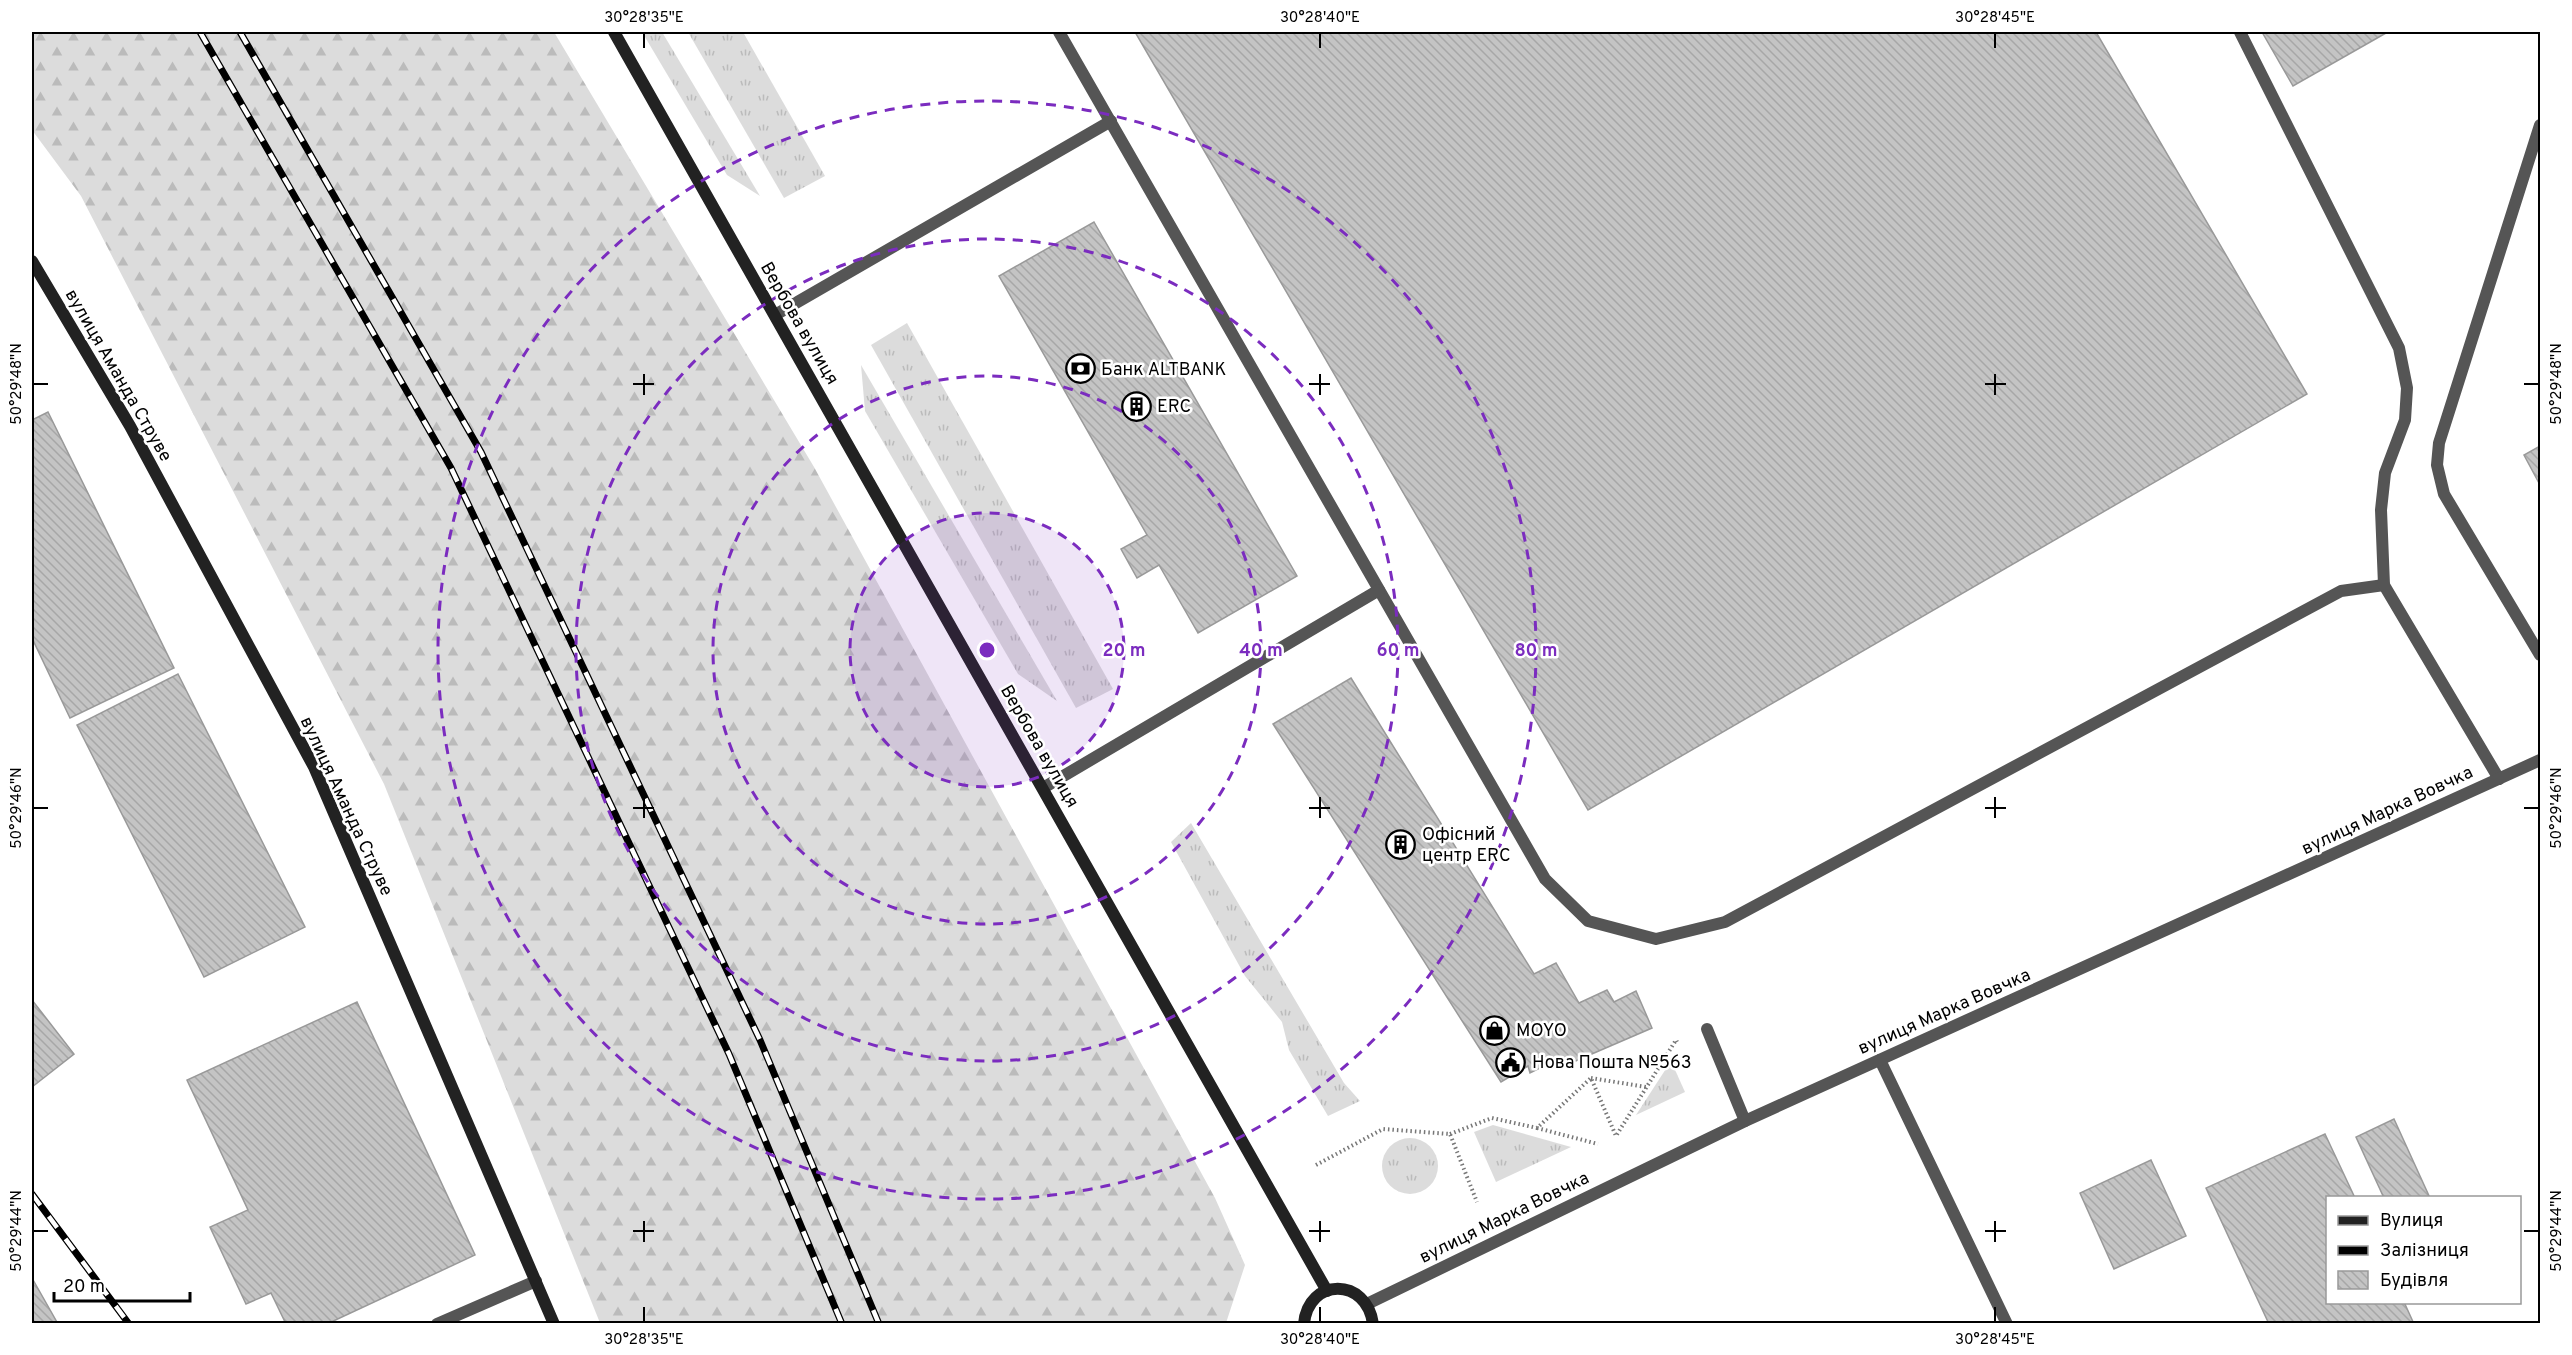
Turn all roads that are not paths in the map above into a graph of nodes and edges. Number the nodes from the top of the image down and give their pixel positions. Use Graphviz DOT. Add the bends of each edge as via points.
graph roads {
  1 [pos="614,32"];
  2 [pos="1059,32"];
  3 [pos="2240,32"];
  4 [pos="1111,121"];
  5 [pos="2541,125"];
  6 [pos="32,261"];
  7 [pos="775,315"];
  8 [pos="2384,585"];
  9 [pos="1379,590"];
  10 [pos="2541,655"];
  11 [pos="2541,760"];
  12 [pos="2499,779"];
  13 [pos="1043,788"];
  14 [pos="1707,1029"];
  15 [pos="1880,1060"];
  16 [pos="1745,1121"];
  17 [pos="536,1281"];
  18 [pos="1327,1291"];
  19 [pos="1367,1304"];
  20 [pos="437,1323"];
  21 [pos="554,1323"];
  22 [pos="1304,1323"];
  23 [pos="1373,1323"];
  24 [pos="2007,1323"];
  1 -- 7 [label="main road, Вербова вулиця"];
  2 -- 4 [label="street"];
  3 -- 8 [label="street" via="2399,348 2407,388 2405,420 2385,473 2381,510"];
  4 -- 7 [label="street"];
  4 -- 9 [label="street"];
  5 -- 10 [label="street" via="2439,443 2437,465 2444,494"];
  6 -- 17 [label="main road, вулиця Аманда Струве" via="130,426 314,767"];
  7 -- 13 [label="main road, Вербова вулиця"];
  8 -- 9 [label="street" via="2341,591 1725,922 1656,939 1588,921 1545,879"];
  8 -- 12 [label="street"];
  9 -- 13 [label="street"];
  11 -- 12 [label="street, вулиця Марка Вовчка"];
  12 -- 15 [label="street, вулиця Марка Вовчка"];
  13 -- 18 [label="main road, Вербова вулиця"];
  14 -- 16 [label="street"];
  15 -- 16 [label="street, вулиця Марка Вовчка"];
  15 -- 24 [label="street"];
  16 -- 19 [label="street, вулиця Марка Вовчка"];
  17 -- 20 [label="street"];
  17 -- 21 [label="main road, вулиця Аманда Струве"];
  18 -- 19 [label="main road" via="1349,1290"];
  18 -- 22 [label="main road" via="1309,1304"];
  19 -- 23 [label="main road"];
}
